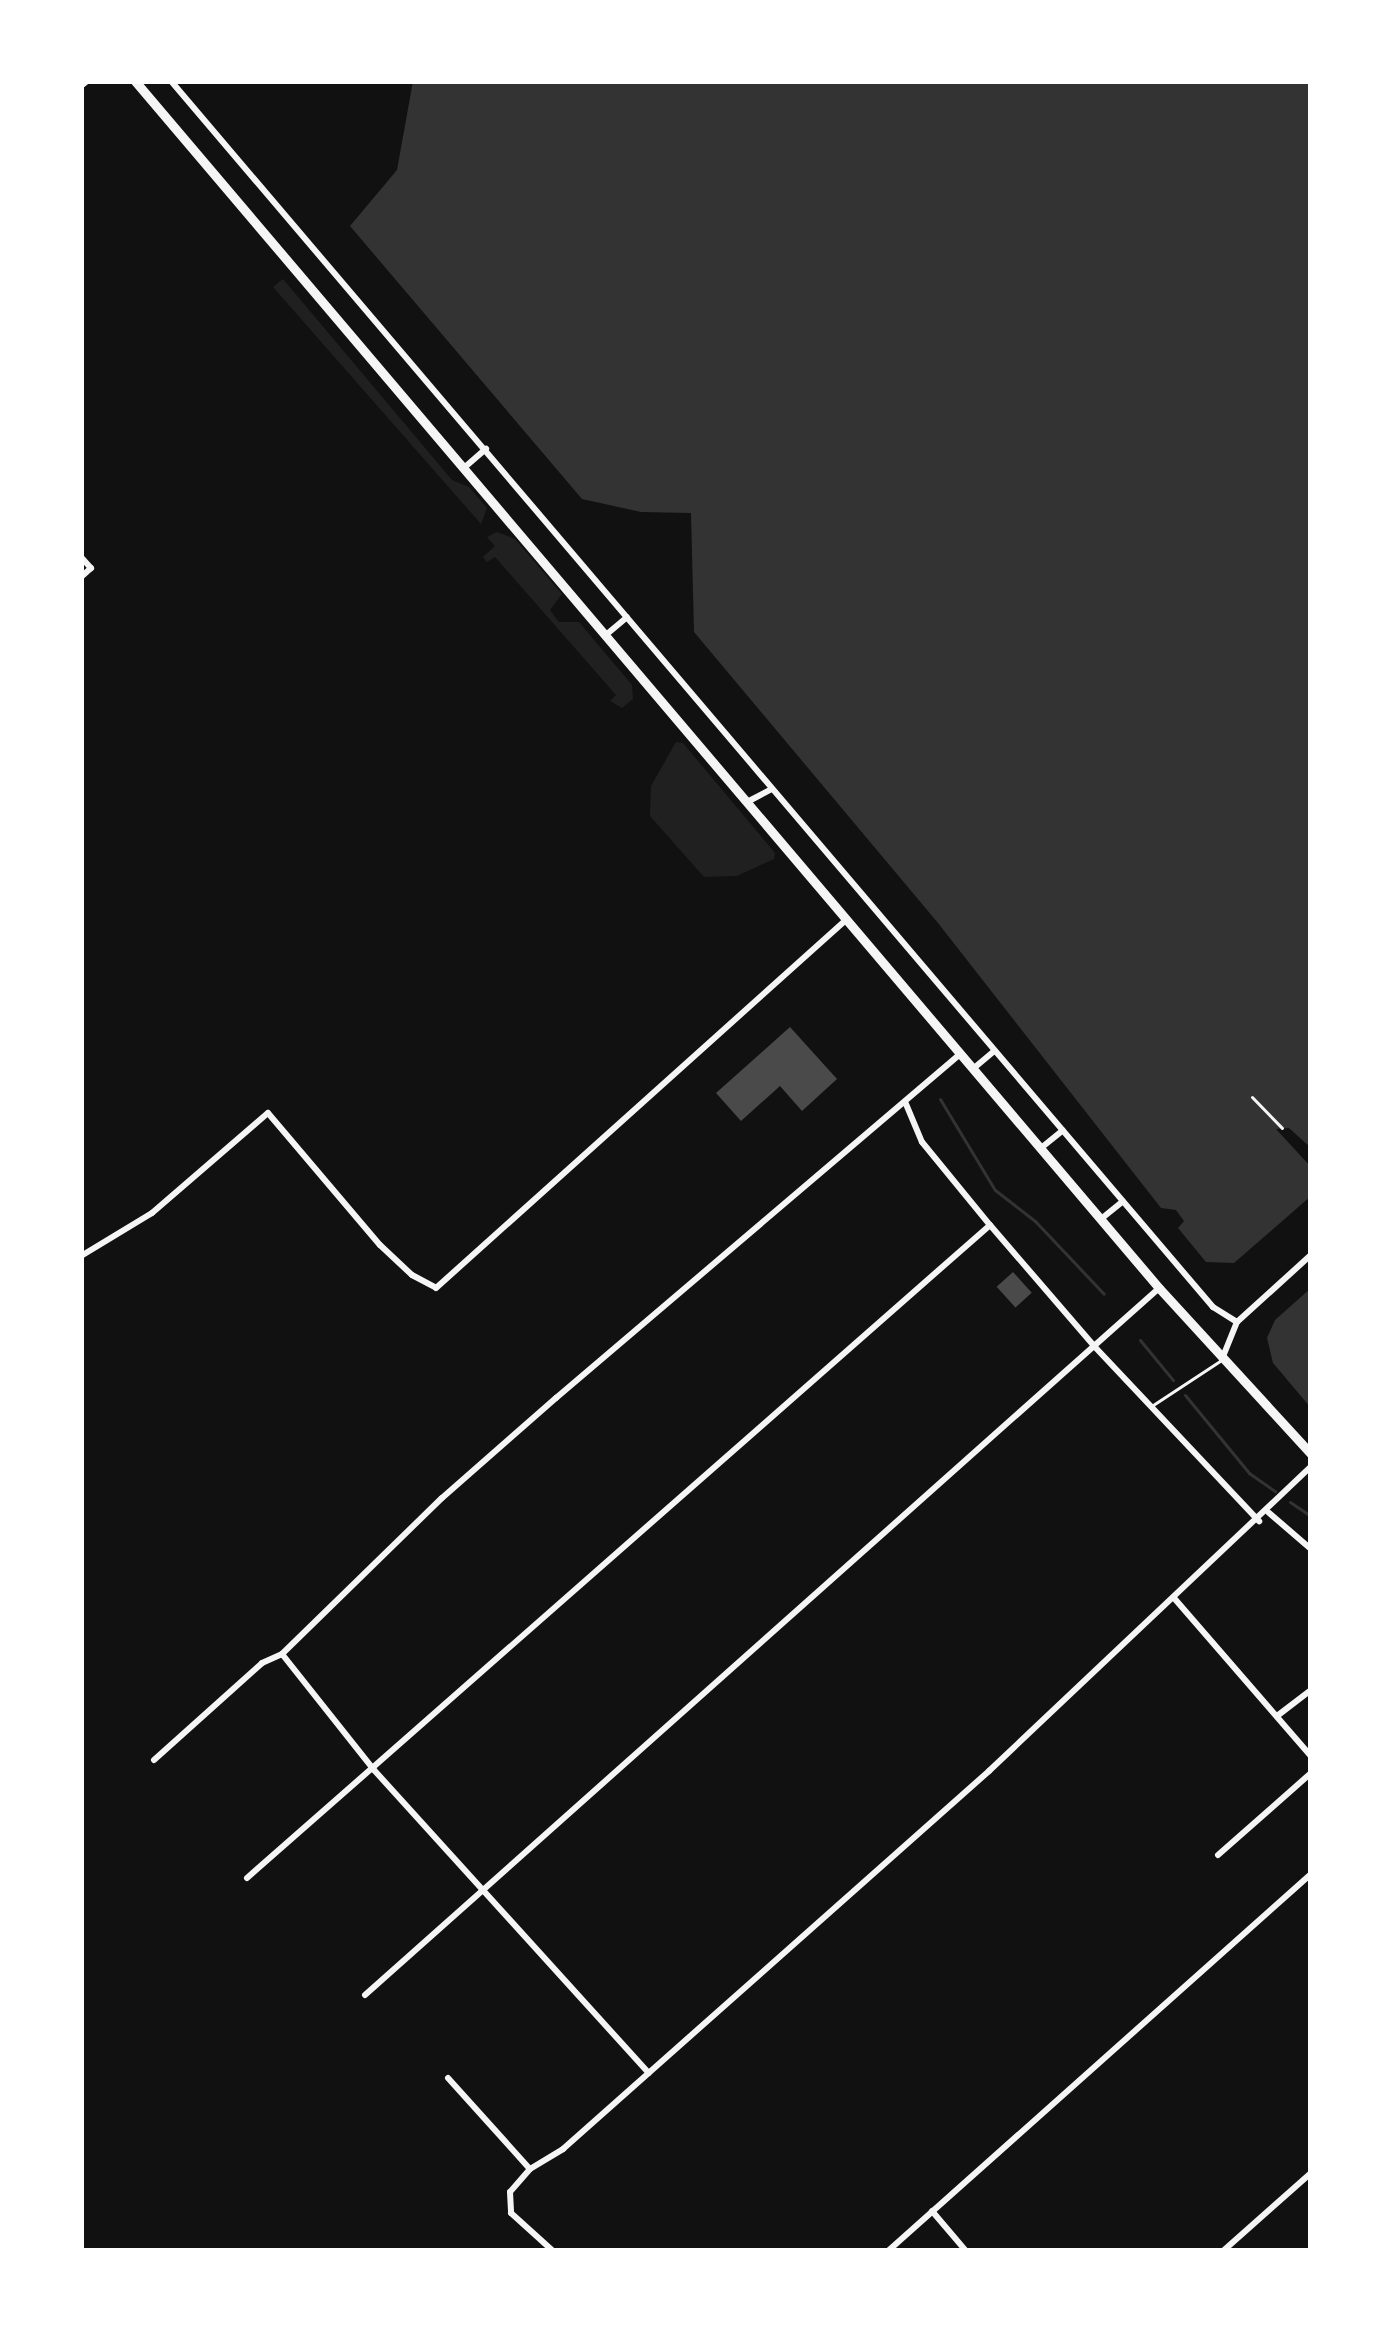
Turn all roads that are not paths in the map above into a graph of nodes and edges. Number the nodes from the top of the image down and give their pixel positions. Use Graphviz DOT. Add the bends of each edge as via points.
graph roads {
  1 [pos="135,81"];
  2 [pos="172,81"];
  3 [pos="486,449"];
  4 [pos="465,467"];
  5 [pos="81,557"];
  6 [pos="81,577"];
  7 [pos="627,617"];
  8 [pos="607,634"];
  9 [pos="772,789"];
  10 [pos="749,801"];
  11 [pos="847,919"];
  12 [pos="995,1050"];
  13 [pos="962,1053"];
  14 [pos="974,1068"];
  15 [pos="906,1104"];
  16 [pos="1063,1130"];
  17 [pos="1042,1148"];
  18 [pos="1123,1201"];
  19 [pos="1101,1220"];
  20 [pos="990,1225"];
  21 [pos="1311,1255"];
  22 [pos="81,1256"];
  23 [pos="1159,1288"];
  24 [pos="1237,1322"];
  25 [pos="1094,1346"];
  26 [pos="1222,1360"];
  27 [pos="1151,1406"];
  28 [pos="1311,1454"];
  29 [pos="1311,1466"];
  30 [pos="1268,1512"];
  31 [pos="1258,1521"];
  32 [pos="1311,1549"];
  33 [pos="1174,1598"];
  34 [pos="282,1654"];
  35 [pos="1311,1690"];
  36 [pos="1277,1716"];
  37 [pos="1311,1756"];
  38 [pos="154,1760"];
  39 [pos="374,1770"];
  40 [pos="1311,1773"];
  41 [pos="1218,1855"];
  42 [pos="1311,1874"];
  43 [pos="247,1878"];
  44 [pos="484,1890"];
  45 [pos="365,1995"];
  46 [pos="649,2073"];
  47 [pos="448,2078"];
  48 [pos="530,2169"];
  49 [pos="1311,2173"];
  50 [pos="932,2211"];
  51 [pos="553,2251"];
  52 [pos="888,2251"];
  53 [pos="966,2251"];
  54 [pos="1223,2251"];
  1 -- 4 [label="main road"];
  2 -- 3 [label="street"];
  3 -- 4 [label="street"];
  3 -- 7 [label="street"];
  4 -- 8 [label="main road"];
  5 -- 6 [label="street" via="91,568"];
  7 -- 8 [label="street"];
  7 -- 9 [label="street"];
  8 -- 10 [label="main road"];
  9 -- 10 [label="street"];
  9 -- 12 [label="street"];
  10 -- 11 [label="main road"];
  11 -- 13 [label="main road"];
  11 -- 22 [label="street" via="436,1288 412,1275 268,1113 152,1213"];
  12 -- 14 [label="street"];
  12 -- 16 [label="street"];
  13 -- 14 [label="main road"];
  13 -- 15 [label="street"];
  14 -- 17 [label="main road"];
  15 -- 20 [label="street" via="922,1142"];
  15 -- 34 [label="street" via="556,1397"];
  16 -- 17 [label="street"];
  16 -- 18 [label="street"];
  17 -- 19 [label="main road"];
  18 -- 19 [label="street"];
  18 -- 24 [label="street" via="1213,1306"];
  19 -- 23 [label="main road"];
  20 -- 25 [label="street"];
  20 -- 39 [label="street"];
  21 -- 24 [label="street"];
  23 -- 25 [label="street"];
  23 -- 26 [label="main road"];
  24 -- 26 [label="street"];
  25 -- 27 [label="street"];
  25 -- 44 [label="street"];
  26 -- 27 [label="lane"];
  26 -- 28 [label="main road"];
  27 -- 31 [label="street"];
  29 -- 30 [label="street"];
  30 -- 31 [label="street"];
  30 -- 32 [label="street"];
  31 -- 33 [label="street"];
  33 -- 36 [label="street"];
  33 -- 46 [label="street"];
  34 -- 38 [label="street"];
  34 -- 39 [label="street"];
  35 -- 36 [label="street"];
  36 -- 37 [label="street"];
  39 -- 43 [label="street"];
  39 -- 44 [label="street"];
  40 -- 41 [label="street"];
  42 -- 50 [label="street"];
  44 -- 45 [label="street"];
  44 -- 46 [label="street"];
  46 -- 48 [label="street"];
  47 -- 48 [label="street"];
  48 -- 51 [label="street" via="510,2192 511,2213"];
  49 -- 54 [label="street"];
  50 -- 52 [label="street"];
  50 -- 53 [label="street"];
}
